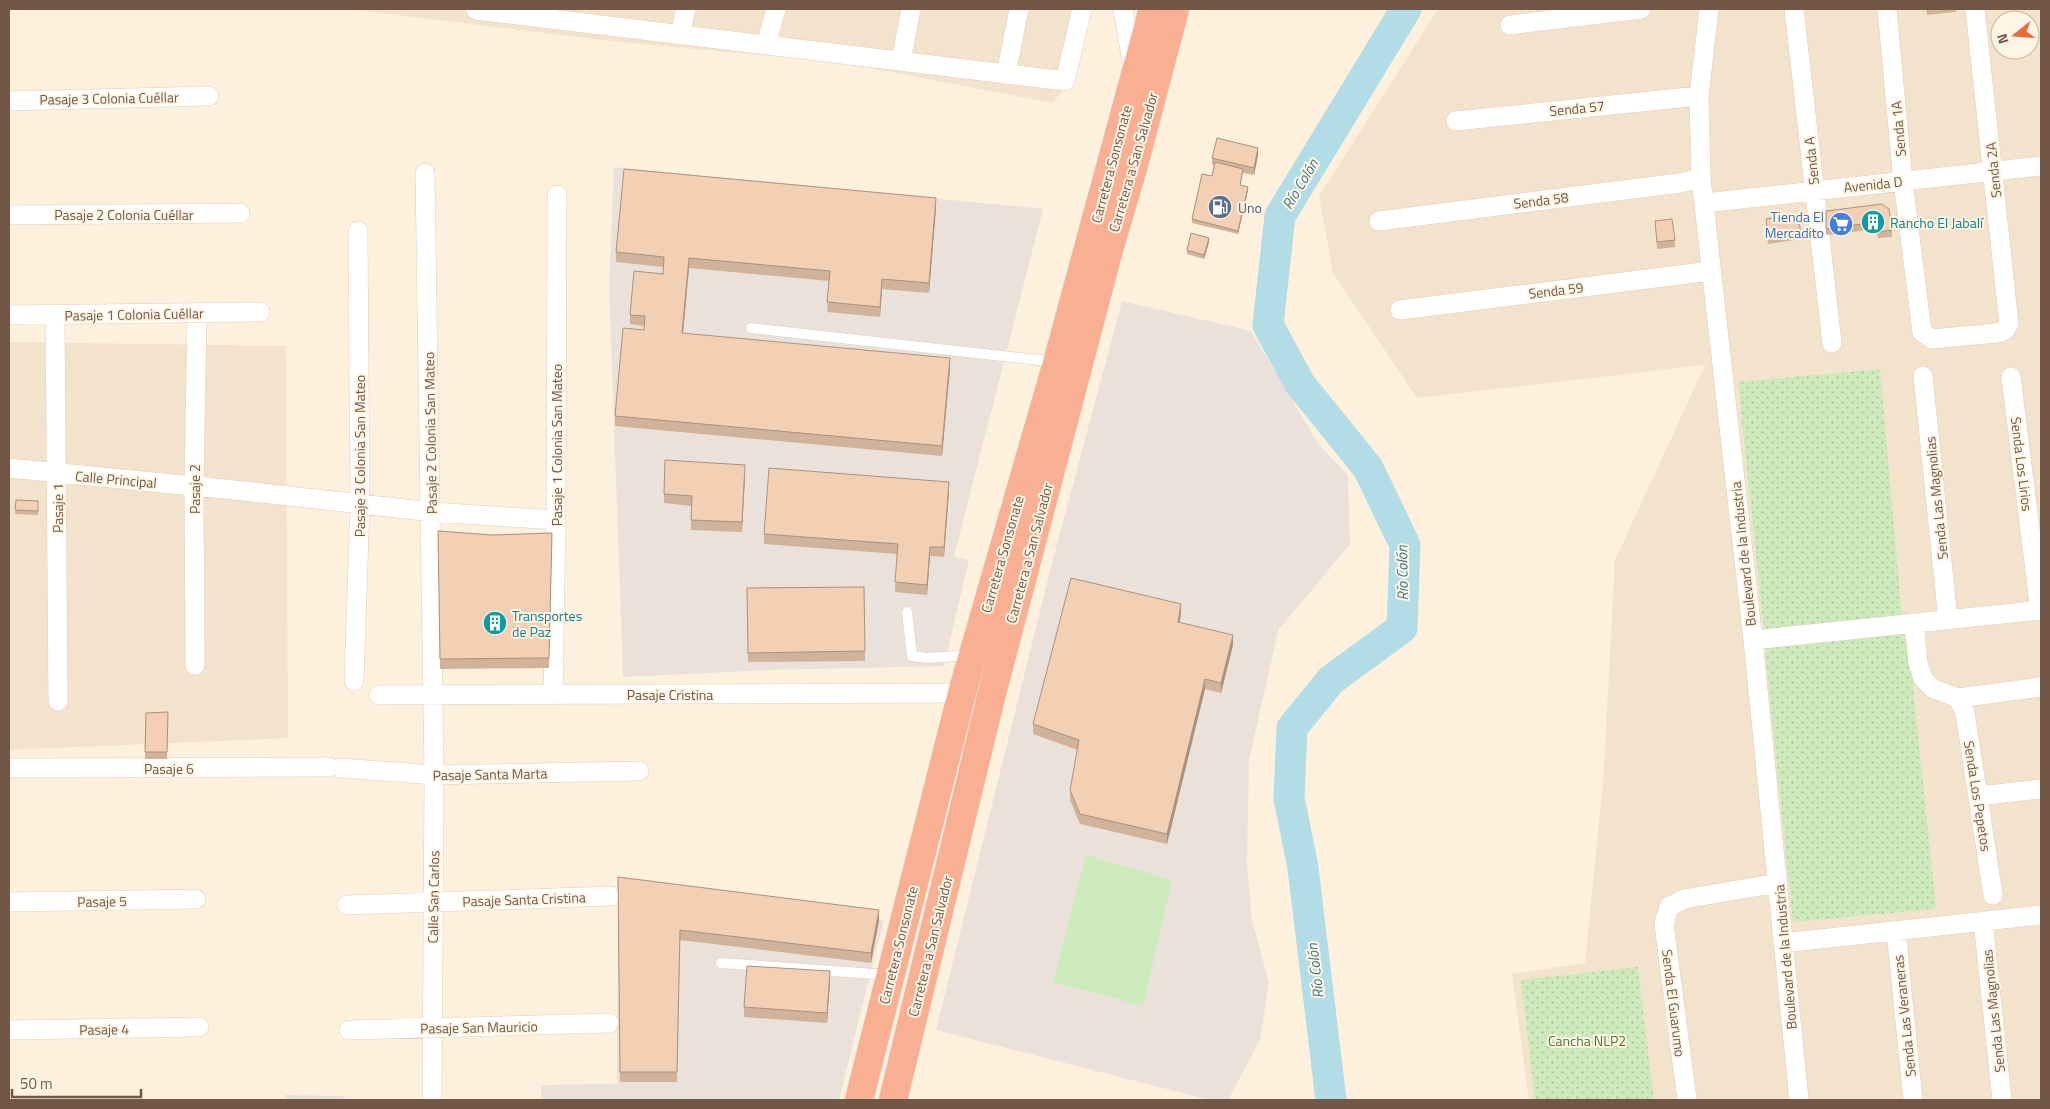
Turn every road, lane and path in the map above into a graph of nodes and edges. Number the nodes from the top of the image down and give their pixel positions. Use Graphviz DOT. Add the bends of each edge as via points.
graph roads {
  1 [pos="686,9"];
  2 [pos="776,9"];
  3 [pos="911,9"];
  4 [pos="1019,9"];
  5 [pos="1082,9"];
  6 [pos="1123,9"];
  7 [pos="1153,9"];
  8 [pos="1175,9"];
  9 [pos="1641,9"];
  10 [pos="1709,9"];
  11 [pos="1794,9"];
  12 [pos="1887,9"];
  13 [pos="1975,9"];
  14 [pos="476,10"];
  15 [pos="577,15"];
  16 [pos="1510,24"];
  17 [pos="680,34"];
  18 [pos="766,45"];
  19 [pos="901,61"];
  20 [pos="1006,74"];
  21 [pos="1135,80"];
  22 [pos="209,96"];
  23 [pos="1699,96"];
  24 [pos="9,101"];
  25 [pos="1456,121"];
  26 [pos="2041,166"];
  27 [pos="1993,171"];
  28 [pos="425,173"];
  29 [pos="1701,178"];
  30 [pos="1904,181"];
  31 [pos="1814,191"];
  32 [pos="557,195"];
  33 [pos="1705,203"];
  34 [pos="9,214"];
  35 [pos="240,214"];
  36 [pos="1379,221"];
  37 [pos="358,231"];
  38 [pos="1711,271"];
  39 [pos="1400,310"];
  40 [pos="260,312"];
  41 [pos="197,313"];
  42 [pos="55,315"];
  43 [pos="9,316"];
  44 [pos="751,328"];
  45 [pos="1926,336"];
  46 [pos="1832,343"];
  47 [pos="1056,363"];
  48 [pos="1924,376"];
  49 [pos="2011,377"];
  50 [pos="9,468"];
  51 [pos="57,473"];
  52 [pos="194,486"];
  53 [pos="360,504"];
  54 [pos="432,512"];
  55 [pos="556,520"];
  56 [pos="2040,610"];
  57 [pos="907,612"];
  58 [pos="1948,620"];
  59 [pos="1914,623"];
  60 [pos="1753,640"];
  61 [pos="973,655"];
  62 [pos="195,665"];
  63 [pos="354,681"];
  64 [pos="2041,687"];
  65 [pos="962,693"];
  66 [pos="432,694"];
  67 [pos="553,694"];
  68 [pos="379,696"];
  69 [pos="1958,698"];
  70 [pos="58,702"];
  71 [pos="9,768"];
  72 [pos="335,768"];
  73 [pos="639,771"];
  74 [pos="434,775"];
  75 [pos="2041,789"];
  76 [pos="1979,796"];
  77 [pos="1778,883"];
  78 [pos="1993,895"];
  79 [pos="610,896"];
  80 [pos="196,900"];
  81 [pos="9,902"];
  82 [pos="432,902"];
  83 [pos="347,905"];
  84 [pos="2041,915"];
  85 [pos="1983,921"];
  86 [pos="1896,931"];
  87 [pos="1783,943"];
  88 [pos="721,963"];
  89 [pos="890,976"];
  90 [pos="609,1023"];
  91 [pos="199,1027"];
  92 [pos="431,1028"];
  93 [pos="9,1030"];
  94 [pos="349,1030"];
  95 [pos="432,1100"];
  96 [pos="859,1100"];
  97 [pos="893,1100"];
  98 [pos="1687,1100"];
  99 [pos="1799,1100"];
  100 [pos="1913,1100"];
  101 [pos="2002,1100"];
  1 -- 17 [label="street"];
  2 -- 18 [label="street"];
  3 -- 19 [label="street"];
  4 -- 20 [label="street"];
  5 -- 20 [label="street" via="1064,81"];
  6 -- 21 [label="street"];
  7 -- 21 [label="highway, Carretera Sonsonate"];
  8 -- 97 [label="highway, Carretera a San Salvador" via="991,697"];
  9 -- 16 [label="street"];
  10 -- 23 [label="street, Boulevard de la Industria"];
  11 -- 31 [label="street, Senda A"];
  12 -- 30 [label="street, Senda 1A"];
  13 -- 27 [label="street, Senda 2A"];
  14 -- 15 [label="street"];
  15 -- 17 [label="street"];
  17 -- 18 [label="street"];
  18 -- 19 [label="street"];
  19 -- 20 [label="street"];
  21 -- 47 [label="highway, Carretera Sonsonate"];
  22 -- 24 [label="street, Pasaje 3 Colonia Cuéllar"];
  23 -- 25 [label="street, Senda 57"];
  23 -- 29 [label="street, Boulevard de la Industria"];
  26 -- 27 [label="street, Avenida D"];
  27 -- 30 [label="street, Avenida D"];
  27 -- 45 [label="street, Senda 2A" via="2009,324 1996,333"];
  28 -- 54 [label="street, Pasaje 2 Colonia San Mateo"];
  29 -- 33 [label="street, Boulevard de la Industria"];
  29 -- 36 [label="street, Senda 58"];
  30 -- 31 [label="street, Avenida D"];
  30 -- 45 [label="street, Senda 1A" via="1922,332"];
  31 -- 33 [label="street, Avenida D"];
  31 -- 46 [label="street, Senda A"];
  32 -- 55 [label="street, Pasaje 1 Colonia San Mateo"];
  33 -- 38 [label="street, Boulevard de la Industria"];
  34 -- 35 [label="street, Pasaje 2 Colonia Cuéllar"];
  37 -- 53 [label="street, Pasaje 3 Colonia San Mateo"];
  38 -- 39 [label="street, Senda 59"];
  38 -- 60 [label="street, Boulevard de la Industria"];
  40 -- 41 [label="street, Pasaje 1 Colonia Cuéllar"];
  41 -- 42 [label="street, Pasaje 1 Colonia Cuéllar"];
  41 -- 52 [label="street, Pasaje 2"];
  42 -- 43 [label="street, Pasaje 1 Colonia Cuéllar"];
  42 -- 51 [label="street, Pasaje 1"];
  44 -- 47 [label="lane"];
  47 -- 61 [label="highway, Carretera Sonsonate"];
  48 -- 58 [label="street, Senda Las Magnolias"];
  49 -- 56 [label="street, Senda Los Lirios"];
  50 -- 51 [label="street, Calle Principal"];
  51 -- 52 [label="street, Calle Principal"];
  51 -- 70 [label="street, Pasaje 1"];
  52 -- 53 [label="street, Calle Principal"];
  52 -- 62 [label="street, Pasaje 2"];
  53 -- 54 [label="street, Calle Principal"];
  53 -- 63 [label="street, Pasaje 3 Colonia San Mateo"];
  54 -- 55 [label="street, Calle Principal"];
  54 -- 66 [label="street, Pasaje 2 Colonia San Mateo"];
  55 -- 67 [label="street, Pasaje 1 Colonia San Mateo"];
  56 -- 58 [label="street"];
  57 -- 61 [label="lane" via="912,656"];
  58 -- 59 [label="street"];
  59 -- 60 [label="street"];
  59 -- 69 [label="street" via="1918,663 1923,678 1932,688"];
  60 -- 77 [label="street, Boulevard de la Industria"];
  61 -- 65 [label="highway, Carretera Sonsonate"];
  64 -- 69 [label="street"];
  65 -- 67 [label="street, Pasaje Cristina"];
  65 -- 89 [label="highway, Carretera Sonsonate"];
  66 -- 67 [label="street, Pasaje Cristina"];
  66 -- 68 [label="street, Pasaje Cristina"];
  66 -- 74 [label="street, Calle San Carlos"];
  69 -- 76 [label="street, Senda Los Pepetos" via="1965,712"];
  71 -- 72 [label="street, Pasaje 6"];
  72 -- 74 [label="street, Pasaje Santa Marta"];
  73 -- 74 [label="street, Pasaje Santa Marta"];
  74 -- 82 [label="street, Calle San Carlos"];
  75 -- 76 [label="street"];
  76 -- 78 [label="street, Senda Los Pepetos"];
  77 -- 87 [label="street, Boulevard de la Industria"];
  77 -- 98 [label="street, Senda El Guarumo" via="1684,899 1669,907 1664,924"];
  79 -- 82 [label="street, Pasaje Santa Cristina"];
  80 -- 81 [label="street, Pasaje 5"];
  82 -- 83 [label="street, Pasaje Santa Cristina"];
  82 -- 92 [label="street, Calle San Carlos"];
  84 -- 85 [label="street"];
  85 -- 86 [label="street"];
  85 -- 101 [label="street, Senda Las Magnolias"];
  86 -- 87 [label="street"];
  86 -- 100 [label="street, Senda Las Veraneras"];
  87 -- 99 [label="street, Boulevard de la Industria"];
  88 -- 89 [label="lane"];
  89 -- 96 [label="highway, Carretera Sonsonate"];
  90 -- 92 [label="street, Pasaje San Mauricio"];
  91 -- 93 [label="street, Pasaje 4"];
  92 -- 94 [label="street, Pasaje San Mauricio"];
  92 -- 95 [label="street, Calle San Carlos"];
}
